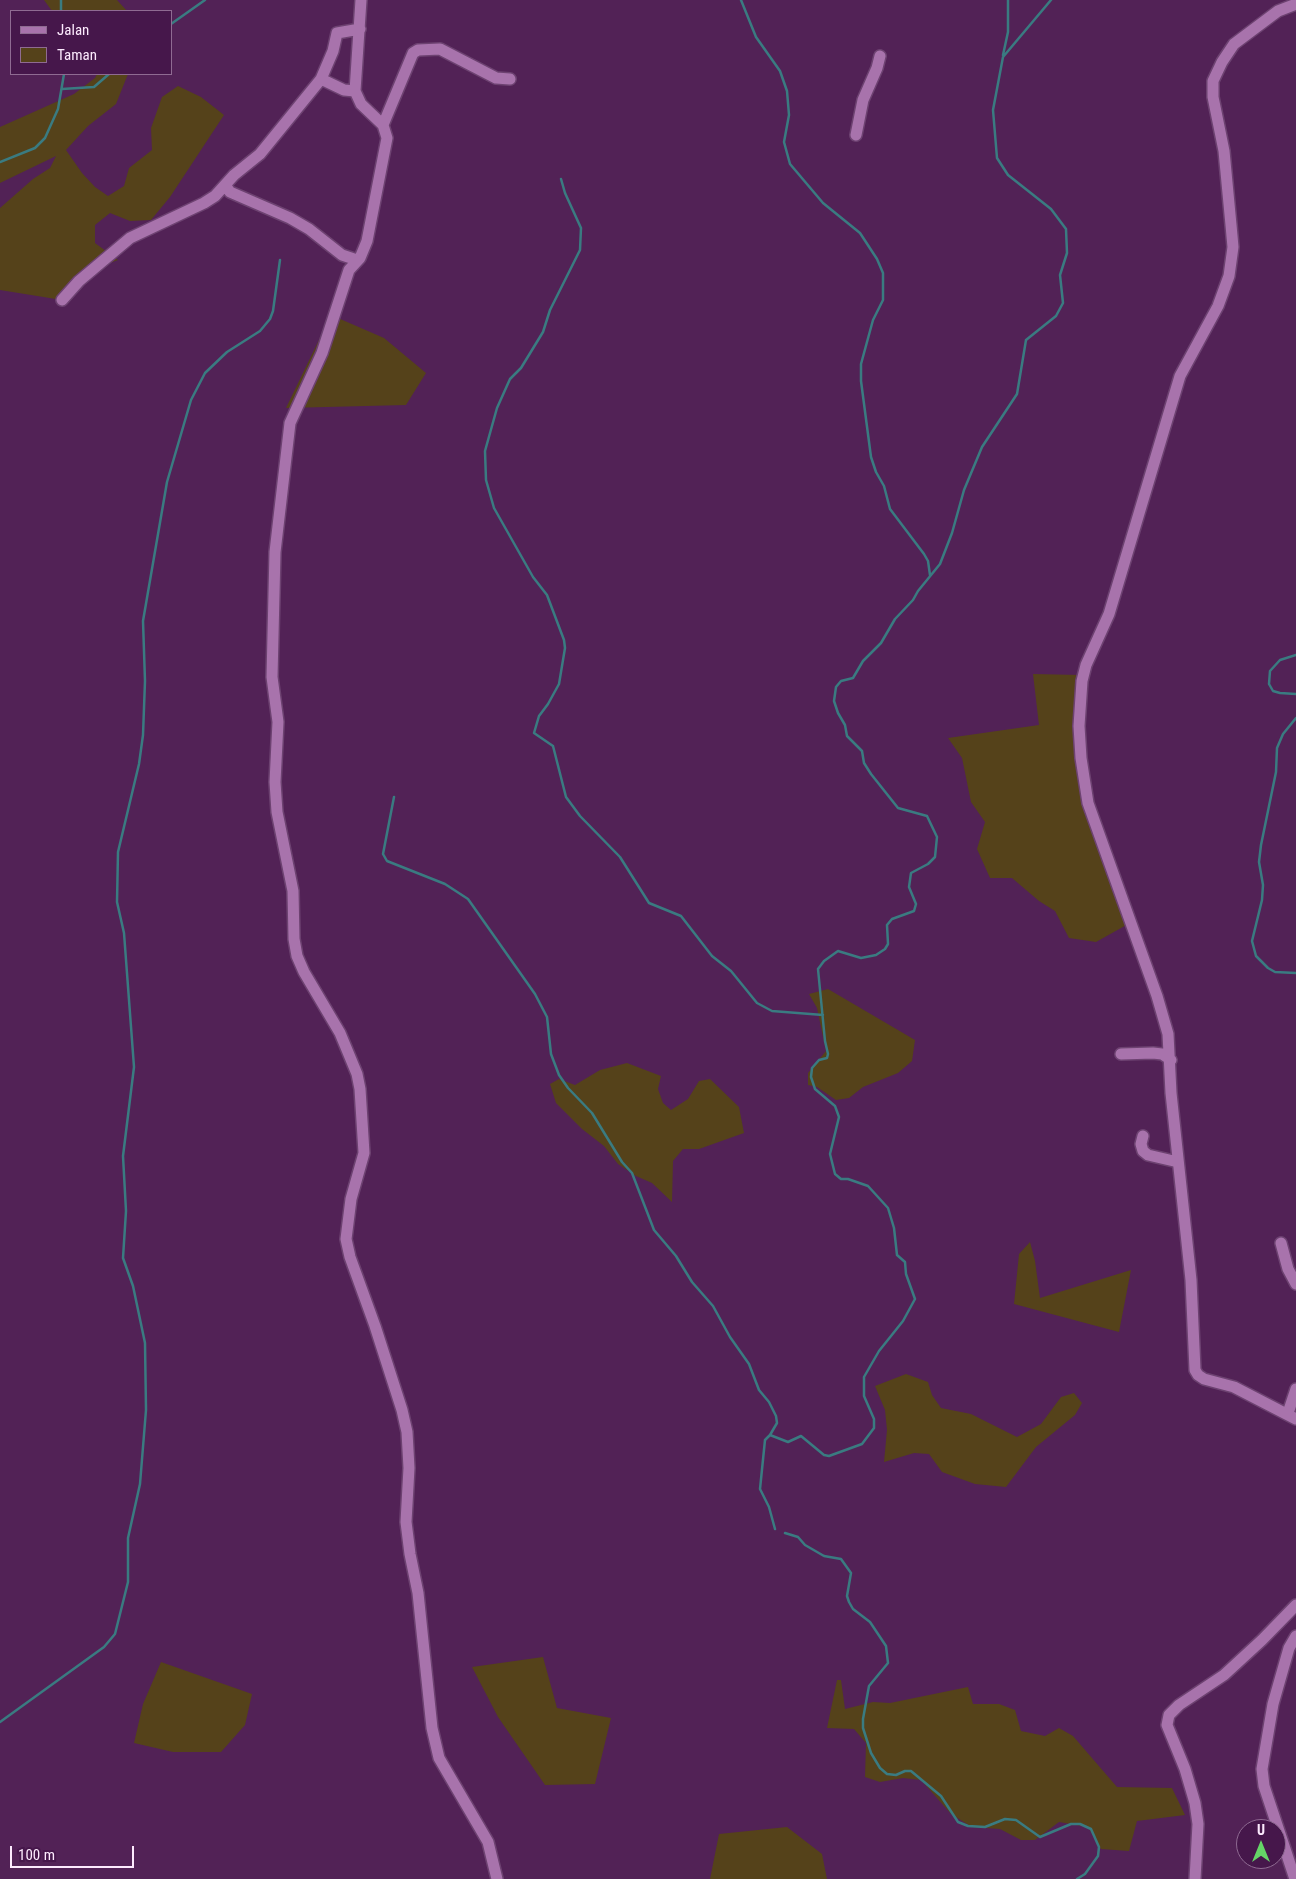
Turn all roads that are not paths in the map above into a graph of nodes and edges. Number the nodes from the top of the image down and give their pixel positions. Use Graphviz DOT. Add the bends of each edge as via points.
graph roads {
  1 [pos="361,0"];
  2 [pos="1296,4"];
  3 [pos="360,29"];
  4 [pos="880,56"];
  5 [pos="321,79"];
  6 [pos="510,79"];
  7 [pos="355,91"];
  8 [pos="383,125"];
  9 [pos="856,135"];
  10 [pos="225,185"];
  11 [pos="357,260"];
  12 [pos="62,300"];
  13 [pos="1121,1054"];
  14 [pos="1170,1060"];
  15 [pos="1144,1136"];
  16 [pos="1178,1162"];
  17 [pos="1281,1243"];
  18 [pos="1296,1284"];
  19 [pos="1296,1389"];
  20 [pos="1292,1416"];
  21 [pos="1296,1605"];
  22 [pos="1296,1636"];
  23 [pos="497,1879"];
  24 [pos="1196,1879"];
  25 [pos="1295,1879"];
  1 -- 3 [label="street"];
  2 -- 14 [label="street" via="1278,11 1234,44 1213,81 1232,232 1229,276 1222,298 1180,376 1109,614 1082,681 1080,750 1088,803 1157,996 1168,1034"];
  3 -- 5 [label="street" via="338,33"];
  3 -- 7 [label="street"];
  4 -- 9 [label="street" via="863,100"];
  5 -- 7 [label="street" via="344,90"];
  5 -- 10 [label="street" via="260,154"];
  6 -- 8 [label="street" via="496,78 440,49 418,50 413,54"];
  7 -- 8 [label="street" via="361,104"];
  8 -- 11 [label="street" via="387,138 382,169 367,241"];
  10 -- 11 [label="street" via="230,192 290,218 342,255"];
  10 -- 12 [label="street" via="204,204 142,231 115,248"];
  11 -- 23 [label="street" via="349,270 322,353 290,423 275,552 272,677 278,722 277,812 293,891 294,940 298,956 340,1034 360,1089 364,1153 346,1239 407,1432 406,1522 418,1593 432,1728 439,1758 488,1842"];
  13 -- 14 [label="street" via="1162,1054"];
  14 -- 16 [label="street"];
  15 -- 16 [label="street" via="1142,1151"];
  16 -- 20 [label="street" via="1191,1280 1195,1370 1204,1379 1234,1387"];
  17 -- 18 [label="street"];
  19 -- 20 [label="street"];
  21 -- 24 [label="street" via="1224,1675 1179,1704 1170,1715 1167,1724 1195,1803 1198,1824"];
  22 -- 25 [label="street" via="1289,1648 1273,1704 1262,1769 1264,1786"];
}
